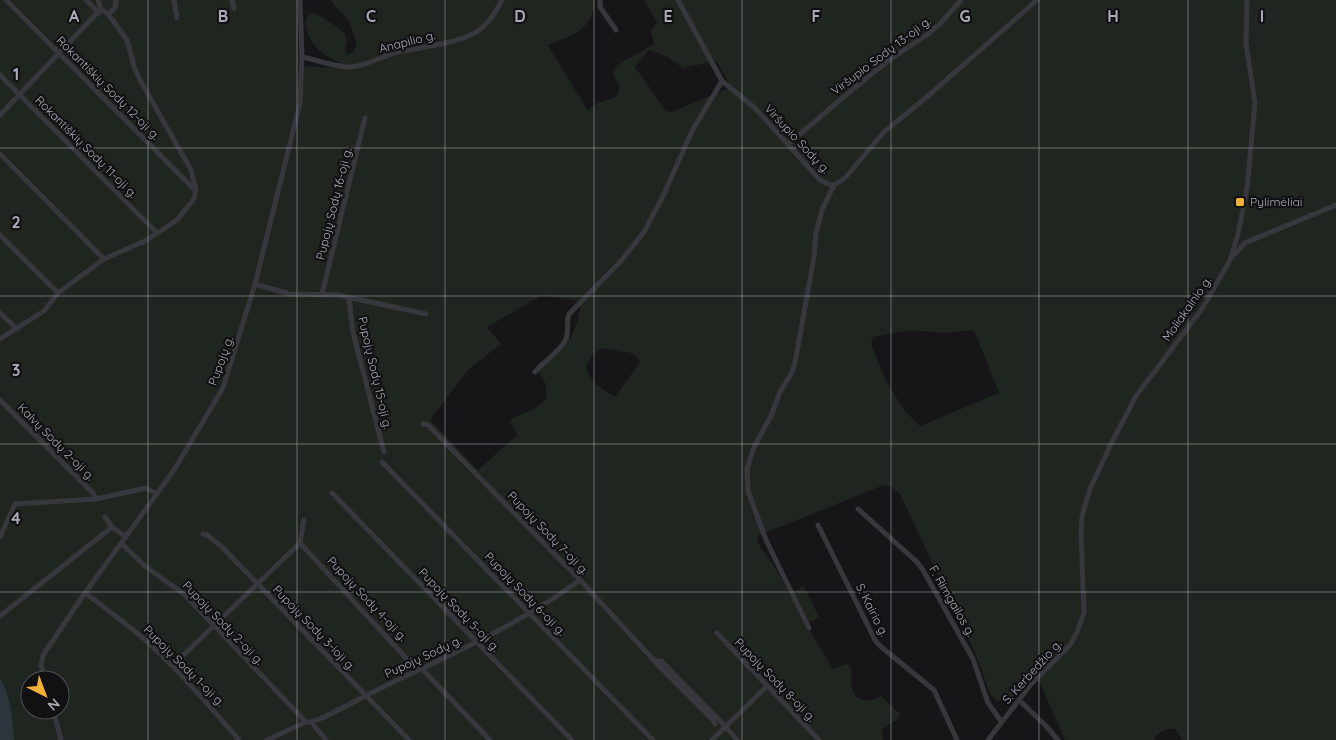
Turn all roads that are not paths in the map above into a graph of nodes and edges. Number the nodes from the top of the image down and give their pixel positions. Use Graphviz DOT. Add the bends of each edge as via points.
graph roads {
  1 [pos="6,0"];
  2 [pos="86,0"];
  3 [pos="98,0"];
  4 [pos="116,0"];
  5 [pos="174,0"];
  6 [pos="232,0"];
  7 [pos="300,0"];
  8 [pos="502,0"];
  9 [pos="600,0"];
  10 [pos="678,0"];
  11 [pos="961,0"];
  12 [pos="1037,0"];
  13 [pos="1247,0"];
  14 [pos="234,10"];
  15 [pos="100,11"];
  16 [pos="108,14"];
  17 [pos="177,18"];
  18 [pos="616,30"];
  19 [pos="60,54"];
  20 [pos="302,57"];
  21 [pos="0,75"];
  22 [pos="722,81"];
  23 [pos="20,96"];
  24 [pos="0,115"];
  25 [pos="365,118"];
  26 [pos="788,144"];
  27 [pos="0,154"];
  28 [pos="834,184"];
  29 [pos="196,190"];
  30 [pos="1336,205"];
  31 [pos="157,233"];
  32 [pos="1238,234"];
  33 [pos="0,235"];
  34 [pos="1245,243"];
  35 [pos="104,260"];
  36 [pos="1230,260"];
  37 [pos="255,284"];
  38 [pos="58,293"];
  39 [pos="322,294"];
  40 [pos="349,298"];
  41 [pos="0,313"];
  42 [pos="426,314"];
  43 [pos="17,329"];
  44 [pos="0,339"];
  45 [pos="534,372"];
  46 [pos="0,400"];
  47 [pos="423,424"];
  48 [pos="384,452"];
  49 [pos="382,462"];
  50 [pos="332,493"];
  51 [pos="157,494"];
  52 [pos="96,499"];
  53 [pos="858,509"];
  54 [pos="105,517"];
  55 [pos="304,520"];
  56 [pos="818,525"];
  57 [pos="112,526"];
  58 [pos="203,534"];
  59 [pos="0,537"];
  60 [pos="126,537"];
  61 [pos="121,543"];
  62 [pos="300,543"];
  63 [pos="580,580"];
  64 [pos="258,584"];
  65 [pos="85,593"];
  66 [pos="1084,613"];
  67 [pos="529,614"];
  68 [pos="0,616"];
  69 [pos="214,627"];
  70 [pos="809,628"];
  71 [pos="717,633"];
  72 [pos="477,642"];
  73 [pos="655,661"];
  74 [pos="172,666"];
  75 [pos="419,669"];
  76 [pos="42,670"];
  77 [pos="767,686"];
  78 [pos="365,696"];
  79 [pos="1019,700"];
  80 [pos="56,720"];
  81 [pos="1002,721"];
  82 [pos="308,722"];
  83 [pos="715,724"];
  84 [pos="726,727"];
  85 [pos="61,740"];
  86 [pos="239,740"];
  87 [pos="267,740"];
  88 [pos="326,740"];
  89 [pos="409,740"];
  90 [pos="490,740"];
  91 [pos="572,740"];
  92 [pos="653,740"];
  93 [pos="712,740"];
  94 [pos="736,740"];
  95 [pos="820,740"];
  96 [pos="958,740"];
  97 [pos="988,740"];
  98 [pos="1058,740"];
  1 -- 19 [label="street, Rokantiškių Sodų 12-oji g."];
  2 -- 15 [label="street"];
  3 -- 15 [label="street"];
  4 -- 16 [label="street" via="115,8"];
  5 -- 17 [label="street"];
  6 -- 14 [label="street"];
  7 -- 20 [label="street, Pupojų g."];
  8 -- 20 [label="street, Anapilio g." via="482,28 452,41 351,67"];
  9 -- 18 [label="street" via="600,7"];
  10 -- 22 [label="street, Viršupio Sodų g."];
  11 -- 26 [label="street, Viršupio Sodų 13-oji g." via="928,34 865,79"];
  12 -- 28 [label="street, Viršupio Sodų g." via="884,132 844,178"];
  13 -- 32 [label="street, Moliakalnio g." via="1246,43 1255,103 1247,189"];
  15 -- 16 [label="street"];
  15 -- 19 [label="street"];
  16 -- 29 [label="street" via="127,40 140,80 191,170"];
  19 -- 23 [label="street"];
  19 -- 29 [label="street, Rokantiškių Sodų 12-oji g."];
  20 -- 37 [label="street, Pupojų g." via="300,103"];
  21 -- 23 [label="street, Rokantiškių Sodų 11-oji g."];
  22 -- 26 [label="street, Viršupio Sodų g." via="755,108"];
  22 -- 45 [label="street" via="692,131 644,232 621,261 569,314 566,338"];
  23 -- 24 [label="street"];
  23 -- 31 [label="street, Rokantiškių Sodų 11-oji g."];
  25 -- 39 [label="street, Pupojų Sodų 16-oji g."];
  26 -- 28 [label="street, Viršupio Sodų g." via="820,180"];
  27 -- 35 [label="street"];
  28 -- 70 [label="street" via="816,233 795,363 772,416 754,447 747,470 753,507"];
  29 -- 31 [label="street" via="194,200 177,220"];
  30 -- 34 [label="street"];
  31 -- 35 [label="street"];
  32 -- 34 [label="street"];
  32 -- 36 [label="street, Moliakalnio g."];
  33 -- 38 [label="street"];
  34 -- 36 [label="street"];
  35 -- 38 [label="street"];
  36 -- 66 [label="street, Moliakalnio g." via="1202,309 1136,396 1090,489 1081,533"];
  37 -- 39 [label="street" via="290,294"];
  37 -- 51 [label="street, Pupojų g." via="223,388"];
  38 -- 43 [label="street" via="47,308"];
  39 -- 40 [label="street"];
  40 -- 42 [label="street"];
  40 -- 48 [label="street, Pupojų Sodų 15-oji g." via="354,332"];
  41 -- 43 [label="street"];
  43 -- 44 [label="street"];
  46 -- 52 [label="street, Kalvų Sodų 2-oji g." via="93,492"];
  47 -- 63 [label="street, Pupojų Sodų 7-oji g." via="428,425"];
  49 -- 67 [label="street, Pupojų Sodų 6-oji g."];
  50 -- 72 [label="street, Pupojų Sodų 5-oji g."];
  51 -- 52 [label="street" via="146,488"];
  51 -- 60 [label="street, Pupojų g."];
  52 -- 59 [label="street" via="15,504"];
  53 -- 81 [label="street, F. Rimgailos g." via="923,570 973,659 988,703"];
  54 -- 57 [label="street"];
  55 -- 62 [label="street"];
  56 -- 96 [label="street, S. Kairio g." via="875,640 934,690"];
  57 -- 60 [label="street"];
  57 -- 68 [label="street"];
  58 -- 64 [label="street, Pupojų Sodų 3-ioji g." via="221,546"];
  60 -- 61 [label="street, Pupojų g."];
  61 -- 65 [label="street, Pupojų g."];
  61 -- 69 [label="street, Pupojų Sodų 2-oji g." via="184,595"];
  62 -- 64 [label="street"];
  62 -- 75 [label="street, Pupojų Sodų 4-oji g."];
  63 -- 67 [label="street, Pupojų Sodų g."];
  63 -- 73 [label="street, Pupojų Sodų 7-oji g."];
  64 -- 69 [label="street"];
  64 -- 78 [label="street, Pupojų Sodų 3-ioji g."];
  65 -- 74 [label="street, Pupojų Sodų 1-oji g." via="135,631"];
  65 -- 76 [label="street, Pupojų g." via="43,655"];
  66 -- 79 [label="street, S. Kerbedžio g." via="1071,644"];
  67 -- 72 [label="street, Pupojų Sodų g."];
  67 -- 92 [label="street, Pupojų Sodų 6-oji g."];
  69 -- 74 [label="street"];
  69 -- 82 [label="street, Pupojų Sodų 2-oji g."];
  71 -- 77 [label="street, Pupojų Sodų 8-oji g."];
  72 -- 75 [label="street, Pupojų Sodų g."];
  72 -- 91 [label="street, Pupojų Sodų 5-oji g."];
  73 -- 83 [label="street, Pupojų Sodų 7-oji g."];
  73 -- 84 [label="street, Pupojų Sodų 7-oji g." via="661,661"];
  74 -- 86 [label="street, Pupojų Sodų 1-oji g."];
  75 -- 78 [label="street, Pupojų Sodų g."];
  75 -- 90 [label="street, Pupojų Sodų 4-oji g."];
  77 -- 84 [label="street"];
  77 -- 95 [label="street, Pupojų Sodų 8-oji g."];
  78 -- 82 [label="street, Pupojų Sodų g."];
  78 -- 89 [label="street, Pupojų Sodų 3-ioji g."];
  79 -- 81 [label="street, S. Kerbedžio g."];
  79 -- 98 [label="street"];
  80 -- 85 [label="street"];
  81 -- 97 [label="street, S. Kerbedžio g."];
  82 -- 87 [label="street, Pupojų Sodų g."];
  82 -- 88 [label="street, Pupojų Sodų 2-oji g."];
  84 -- 93 [label="street"];
  84 -- 94 [label="street, Pupojų Sodų 7-oji g."];
}
